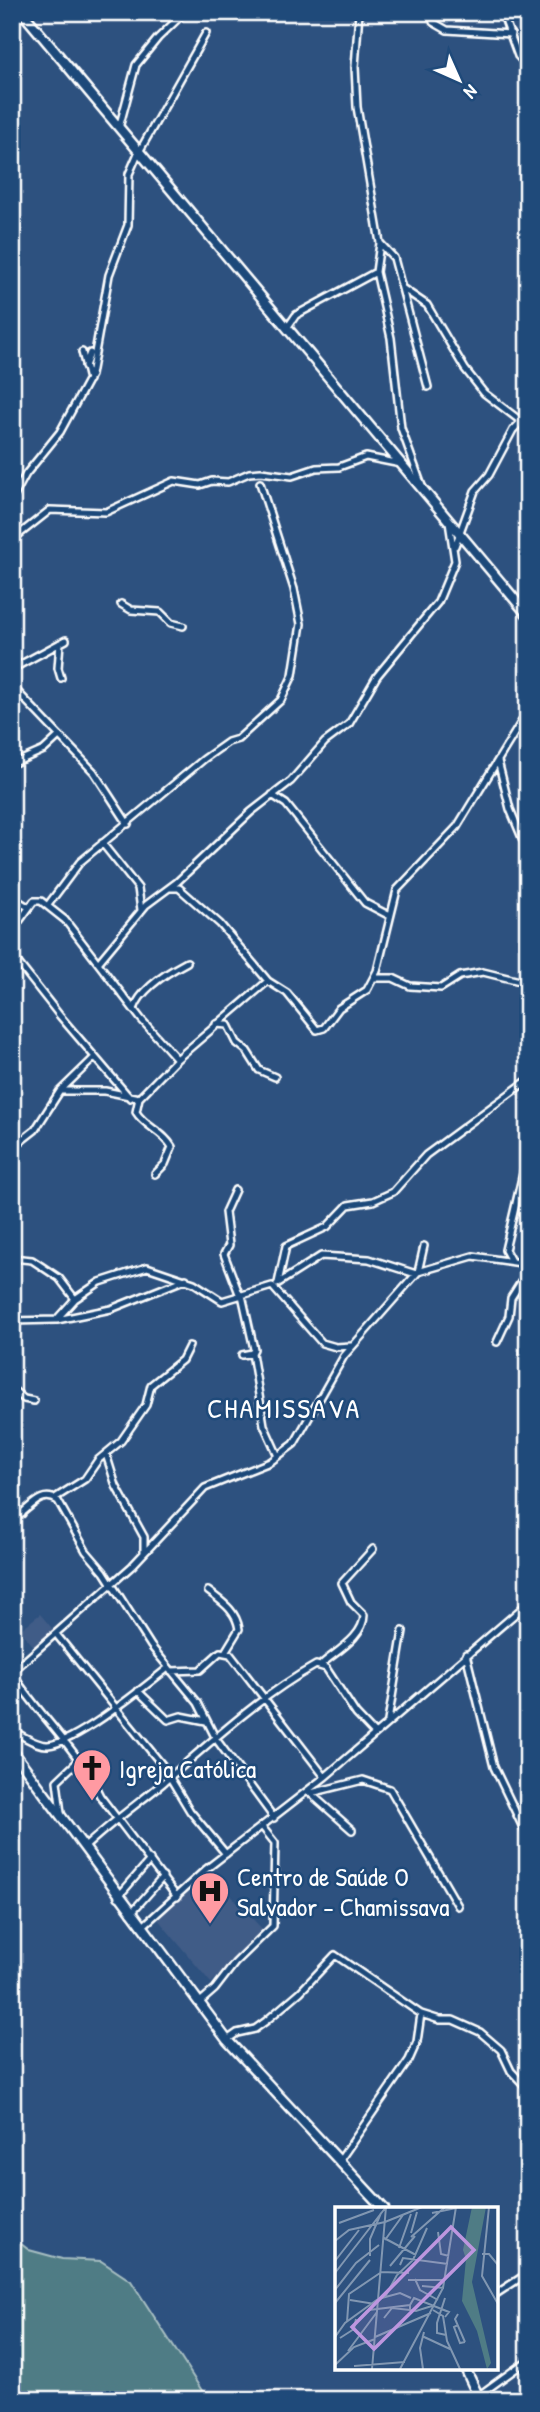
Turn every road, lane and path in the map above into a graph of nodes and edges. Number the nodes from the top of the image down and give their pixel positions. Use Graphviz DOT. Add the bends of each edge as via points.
graph roads {
  1 [pos="22,12"];
  2 [pos="185,12"];
  3 [pos="359,12"];
  4 [pos="430,13"];
  5 [pos="503,13"];
  6 [pos="206,33"];
  7 [pos="511,34"];
  8 [pos="528,67"];
  9 [pos="119,128"];
  10 [pos="139,152"];
  11 [pos="380,243"];
  12 [pos="376,272"];
  13 [pos="402,288"];
  14 [pos="287,328"];
  15 [pos="82,352"];
  16 [pos="90,353"];
  17 [pos="85,366"];
  18 [pos="89,380"];
  19 [pos="428,387"];
  20 [pos="528,415"];
  21 [pos="522,422"];
  22 [pos="401,464"];
  23 [pos="260,483"];
  24 [pos="423,490"];
  25 [pos="12,500"];
  26 [pos="455,527"];
  27 [pos="12,540"];
  28 [pos="455,546"];
  29 [pos="121,604"];
  30 [pos="528,615"];
  31 [pos="183,626"];
  32 [pos="12,669"];
  33 [pos="61,678"];
  34 [pos="12,686"];
  35 [pos="528,711"];
  36 [pos="58,737"];
  37 [pos="498,761"];
  38 [pos="12,764"];
  39 [pos="272,795"];
  40 [pos="128,824"];
  41 [pos="102,844"];
  42 [pos="528,852"];
  43 [pos="169,889"];
  44 [pos="12,897"];
  45 [pos="48,905"];
  46 [pos="28,907"];
  47 [pos="141,910"];
  48 [pos="390,916"];
  49 [pos="12,931"];
  50 [pos="12,954"];
  51 [pos="187,962"];
  52 [pos="98,963"];
  53 [pos="374,978"];
  54 [pos="268,981"];
  55 [pos="528,983"];
  56 [pos="134,1009"];
  57 [pos="216,1024"];
  58 [pos="95,1057"];
  59 [pos="177,1059"];
  60 [pos="275,1077"];
  61 [pos="528,1080"];
  62 [pos="60,1091"];
  63 [pos="130,1098"];
  64 [pos="139,1098"];
  65 [pos="12,1148"];
  66 [pos="528,1152"];
  67 [pos="155,1174"];
  68 [pos="235,1190"];
  69 [pos="424,1245"];
  70 [pos="12,1258"];
  71 [pos="511,1261"];
  72 [pos="528,1264"];
  73 [pos="528,1271"];
  74 [pos="417,1273"];
  75 [pos="186,1279"];
  76 [pos="275,1284"];
  77 [pos="241,1295"];
  78 [pos="75,1299"];
  79 [pos="56,1320"];
  80 [pos="12,1321"];
  81 [pos="497,1342"];
  82 [pos="354,1344"];
  83 [pos="189,1346"];
  84 [pos="252,1353"];
  85 [pos="242,1355"];
  86 [pos="12,1390"];
  87 [pos="34,1401"];
  88 [pos="106,1454"];
  89 [pos="278,1456"];
  90 [pos="55,1498"];
  91 [pos="12,1506"];
  92 [pos="22,1514"];
  93 [pos="12,1520"];
  94 [pos="373,1549"];
  95 [pos="144,1552"];
  96 [pos="110,1585"];
  97 [pos="208,1591"];
  98 [pos="528,1604"];
  99 [pos="403,1631"];
  100 [pos="56,1634"];
  101 [pos="225,1652"];
  102 [pos="466,1654"];
  103 [pos="322,1664"];
  104 [pos="170,1670"];
  105 [pos="12,1673"];
  106 [pos="138,1691"];
  107 [pos="264,1698"];
  108 [pos="116,1707"];
  109 [pos="206,1721"];
  110 [pos="387,1723"];
  111 [pos="12,1731"];
  112 [pos="375,1734"];
  113 [pos="216,1739"];
  114 [pos="64,1740"];
  115 [pos="12,1750"];
  116 [pos="78,1760"];
  117 [pos="169,1777"];
  118 [pos="325,1777"];
  119 [pos="309,1792"];
  120 [pos="61,1815"];
  121 [pos="117,1816"];
  122 [pos="274,1818"];
  123 [pos="262,1828"];
  124 [pos="352,1830"];
  125 [pos="528,1838"];
  126 [pos="84,1848"];
  127 [pos="226,1854"];
  128 [pos="150,1860"];
  129 [pos="163,1877"];
  130 [pos="118,1897"];
  131 [pos="177,1897"];
  132 [pos="458,1906"];
  133 [pos="131,1913"];
  134 [pos="142,1927"];
  135 [pos="199,2003"];
  136 [pos="421,2014"];
  137 [pos="227,2040"];
  138 [pos="528,2089"];
  139 [pos="340,2160"];
  140 [pos="382,2207"];
  141 [pos="528,2273"];
  142 [pos="498,2293"];
  143 [pos="528,2360"];
  144 [pos="466,2370"];
  145 [pos="479,2398"];
  1 -- 9 [label="street"];
  2 -- 9 [label="street" via="136,65"];
  3 -- 11 [label="street" via="357,107"];
  4 -- 7 [label="street" via="433,22 445,30"];
  5 -- 7 [label="street"];
  6 -- 10 [label="street"];
  7 -- 8 [label="street" via="518,56"];
  9 -- 10 [label="street"];
  10 -- 14 [label="street"];
  10 -- 18 [label="street" via="128,174 128,225 109,275"];
  11 -- 12 [label="street"];
  11 -- 13 [label="street" via="394,258"];
  12 -- 14 [label="street" via="293,317"];
  12 -- 24 [label="street" via="391,338 403,437"];
  13 -- 19 [label="street"];
  13 -- 21 [label="street" via="427,305 484,393"];
  14 -- 22 [label="street"];
  15 -- 17 [label="street"];
  16 -- 17 [label="street"];
  17 -- 18 [label="street"];
  18 -- 25 [label="street" via="60,432 26,474"];
  20 -- 21 [label="street"];
  21 -- 26 [label="street"];
  22 -- 24 [label="street"];
  22 -- 27 [label="street" via="366,457 292,477 261,472 200,485 174,481 106,512 50,510"];
  23 -- 40 [label="street" via="301,624 293,676 281,699 256,725 204,759"];
  24 -- 26 [label="street"];
  26 -- 28 [label="street"];
  26 -- 28 [label="street"];
  26 -- 30 [label="street"];
  28 -- 39 [label="street" via="455,561 438,602 377,676 352,721"];
  29 -- 31 [label="street" via="131,610 161,612 172,624"];
  32 -- 33 [label="street" via="63,642"];
  34 -- 36 [label="street"];
  35 -- 37 [label="street"];
  36 -- 38 [label="street" via="44,750"];
  36 -- 40 [label="street" via="101,780"];
  37 -- 42 [label="street" via="510,810"];
  37 -- 48 [label="street" via="457,827 402,882"];
  39 -- 43 [label="street"];
  39 -- 48 [label="street" via="286,804 365,903"];
  40 -- 41 [label="street"];
  41 -- 45 [label="street" via="73,869"];
  41 -- 47 [label="street" via="138,888"];
  43 -- 47 [label="street"];
  43 -- 54 [label="street" via="179,888 220,924"];
  44 -- 46 [label="street"];
  45 -- 46 [label="street" via="37,900"];
  45 -- 52 [label="street"];
  46 -- 49 [label="street"];
  47 -- 52 [label="street"];
  48 -- 53 [label="street"];
  50 -- 58 [label="street"];
  51 -- 56 [label="street" via="151,987"];
  52 -- 56 [label="street"];
  53 -- 54 [label="street" via="360,996 339,1008 324,1028 317,1030 287,993"];
  53 -- 55 [label="street" via="440,988 460,976 484,972"];
  54 -- 57 [label="street"];
  56 -- 59 [label="street"];
  57 -- 59 [label="street"];
  57 -- 60 [label="street" via="228,1026 259,1070"];
  58 -- 62 [label="street"];
  58 -- 63 [label="street"];
  59 -- 64 [label="street"];
  61 -- 76 [label="street" via="426,1155 393,1192 356,1201 327,1227 288,1245"];
  62 -- 63 [label="street" via="106,1091"];
  62 -- 65 [label="street" via="35,1130"];
  63 -- 64 [label="street"];
  64 -- 67 [label="street" via="136,1112 140,1119 172,1147"];
  66 -- 71 [label="street" via="505,1250"];
  68 -- 77 [label="street" via="225,1212 229,1245 224,1254"];
  69 -- 74 [label="street"];
  70 -- 78 [label="street" via="32,1260 60,1278"];
  71 -- 72 [label="street"];
  71 -- 74 [label="street" via="473,1256"];
  73 -- 81 [label="street" via="511,1298 509,1317"];
  74 -- 76 [label="street" via="369,1259 321,1256"];
  74 -- 82 [label="street"];
  75 -- 77 [label="street" via="222,1301"];
  75 -- 78 [label="street" via="147,1267 107,1278"];
  75 -- 79 [label="street" via="111,1309"];
  76 -- 77 [label="street"];
  76 -- 82 [label="street" via="322,1343 335,1347"];
  77 -- 84 [label="street" via="252,1333"];
  78 -- 79 [label="street"];
  79 -- 80 [label="street"];
  82 -- 89 [label="street" via="334,1370 298,1439"];
  83 -- 88 [label="street" via="182,1360 151,1385 143,1411"];
  84 -- 85 [label="street"];
  84 -- 89 [label="street" via="264,1425"];
  86 -- 87 [label="street"];
  88 -- 90 [label="street" via="85,1479"];
  88 -- 95 [label="street" via="116,1486 144,1537"];
  89 -- 95 [label="street" via="205,1488"];
  90 -- 92 [label="street" via="42,1497"];
  90 -- 96 [label="street"];
  91 -- 92 [label="street"];
  92 -- 93 [label="street"];
  94 -- 103 [label="street" via="342,1583 364,1621 344,1649"];
  95 -- 96 [label="street"];
  96 -- 100 [label="street"];
  96 -- 104 [label="street"];
  97 -- 101 [label="street" via="231,1609 238,1621 239,1629"];
  98 -- 102 [label="street"];
  99 -- 110 [label="street"];
  100 -- 105 [label="street"];
  100 -- 108 [label="street"];
  101 -- 104 [label="street" via="200,1670"];
  101 -- 107 [label="street"];
  102 -- 110 [label="street"];
  102 -- 125 [label="street" via="494,1767"];
  103 -- 107 [label="street"];
  103 -- 112 [label="street"];
  104 -- 106 [label="street"];
  104 -- 109 [label="street" via="198,1703"];
  105 -- 114 [label="street"];
  106 -- 108 [label="street"];
  106 -- 109 [label="street" via="168,1720"];
  107 -- 113 [label="street"];
  107 -- 118 [label="street"];
  108 -- 114 [label="street"];
  108 -- 117 [label="street"];
  109 -- 113 [label="street"];
  110 -- 112 [label="street"];
  111 -- 114 [label="street" via="40,1745"];
  112 -- 118 [label="street"];
  113 -- 117 [label="street"];
  113 -- 122 [label="street"];
  114 -- 116 [label="street"];
  115 -- 120 [label="street"];
  116 -- 120 [label="street" via="57,1781"];
  116 -- 121 [label="street"];
  117 -- 121 [label="street"];
  117 -- 127 [label="street"];
  118 -- 119 [label="street"];
  119 -- 122 [label="street"];
  119 -- 124 [label="street"];
  119 -- 132 [label="street" via="363,1780 390,1788"];
  120 -- 126 [label="street"];
  121 -- 126 [label="street"];
  121 -- 128 [label="street"];
  122 -- 123 [label="street"];
  123 -- 127 [label="street"];
  123 -- 135 [label="street" via="275,1843 273,1926"];
  126 -- 130 [label="street"];
  127 -- 131 [label="street"];
  128 -- 129 [label="street"];
  128 -- 130 [label="street"];
  129 -- 131 [label="street"];
  129 -- 133 [label="street"];
  130 -- 133 [label="street"];
  131 -- 134 [label="street"];
  133 -- 134 [label="street"];
  134 -- 135 [label="street"];
  135 -- 137 [label="street"];
  136 -- 137 [label="street" via="335,1955 256,2029"];
  136 -- 138 [label="street" via="453,2020 480,2032 501,2049 511,2071"];
  136 -- 139 [label="street" via="409,2060"];
  137 -- 139 [label="street"];
  139 -- 140 [label="street"];
  141 -- 142 [label="street"];
  143 -- 145 [label="street"];
  144 -- 145 [label="street"];
}
